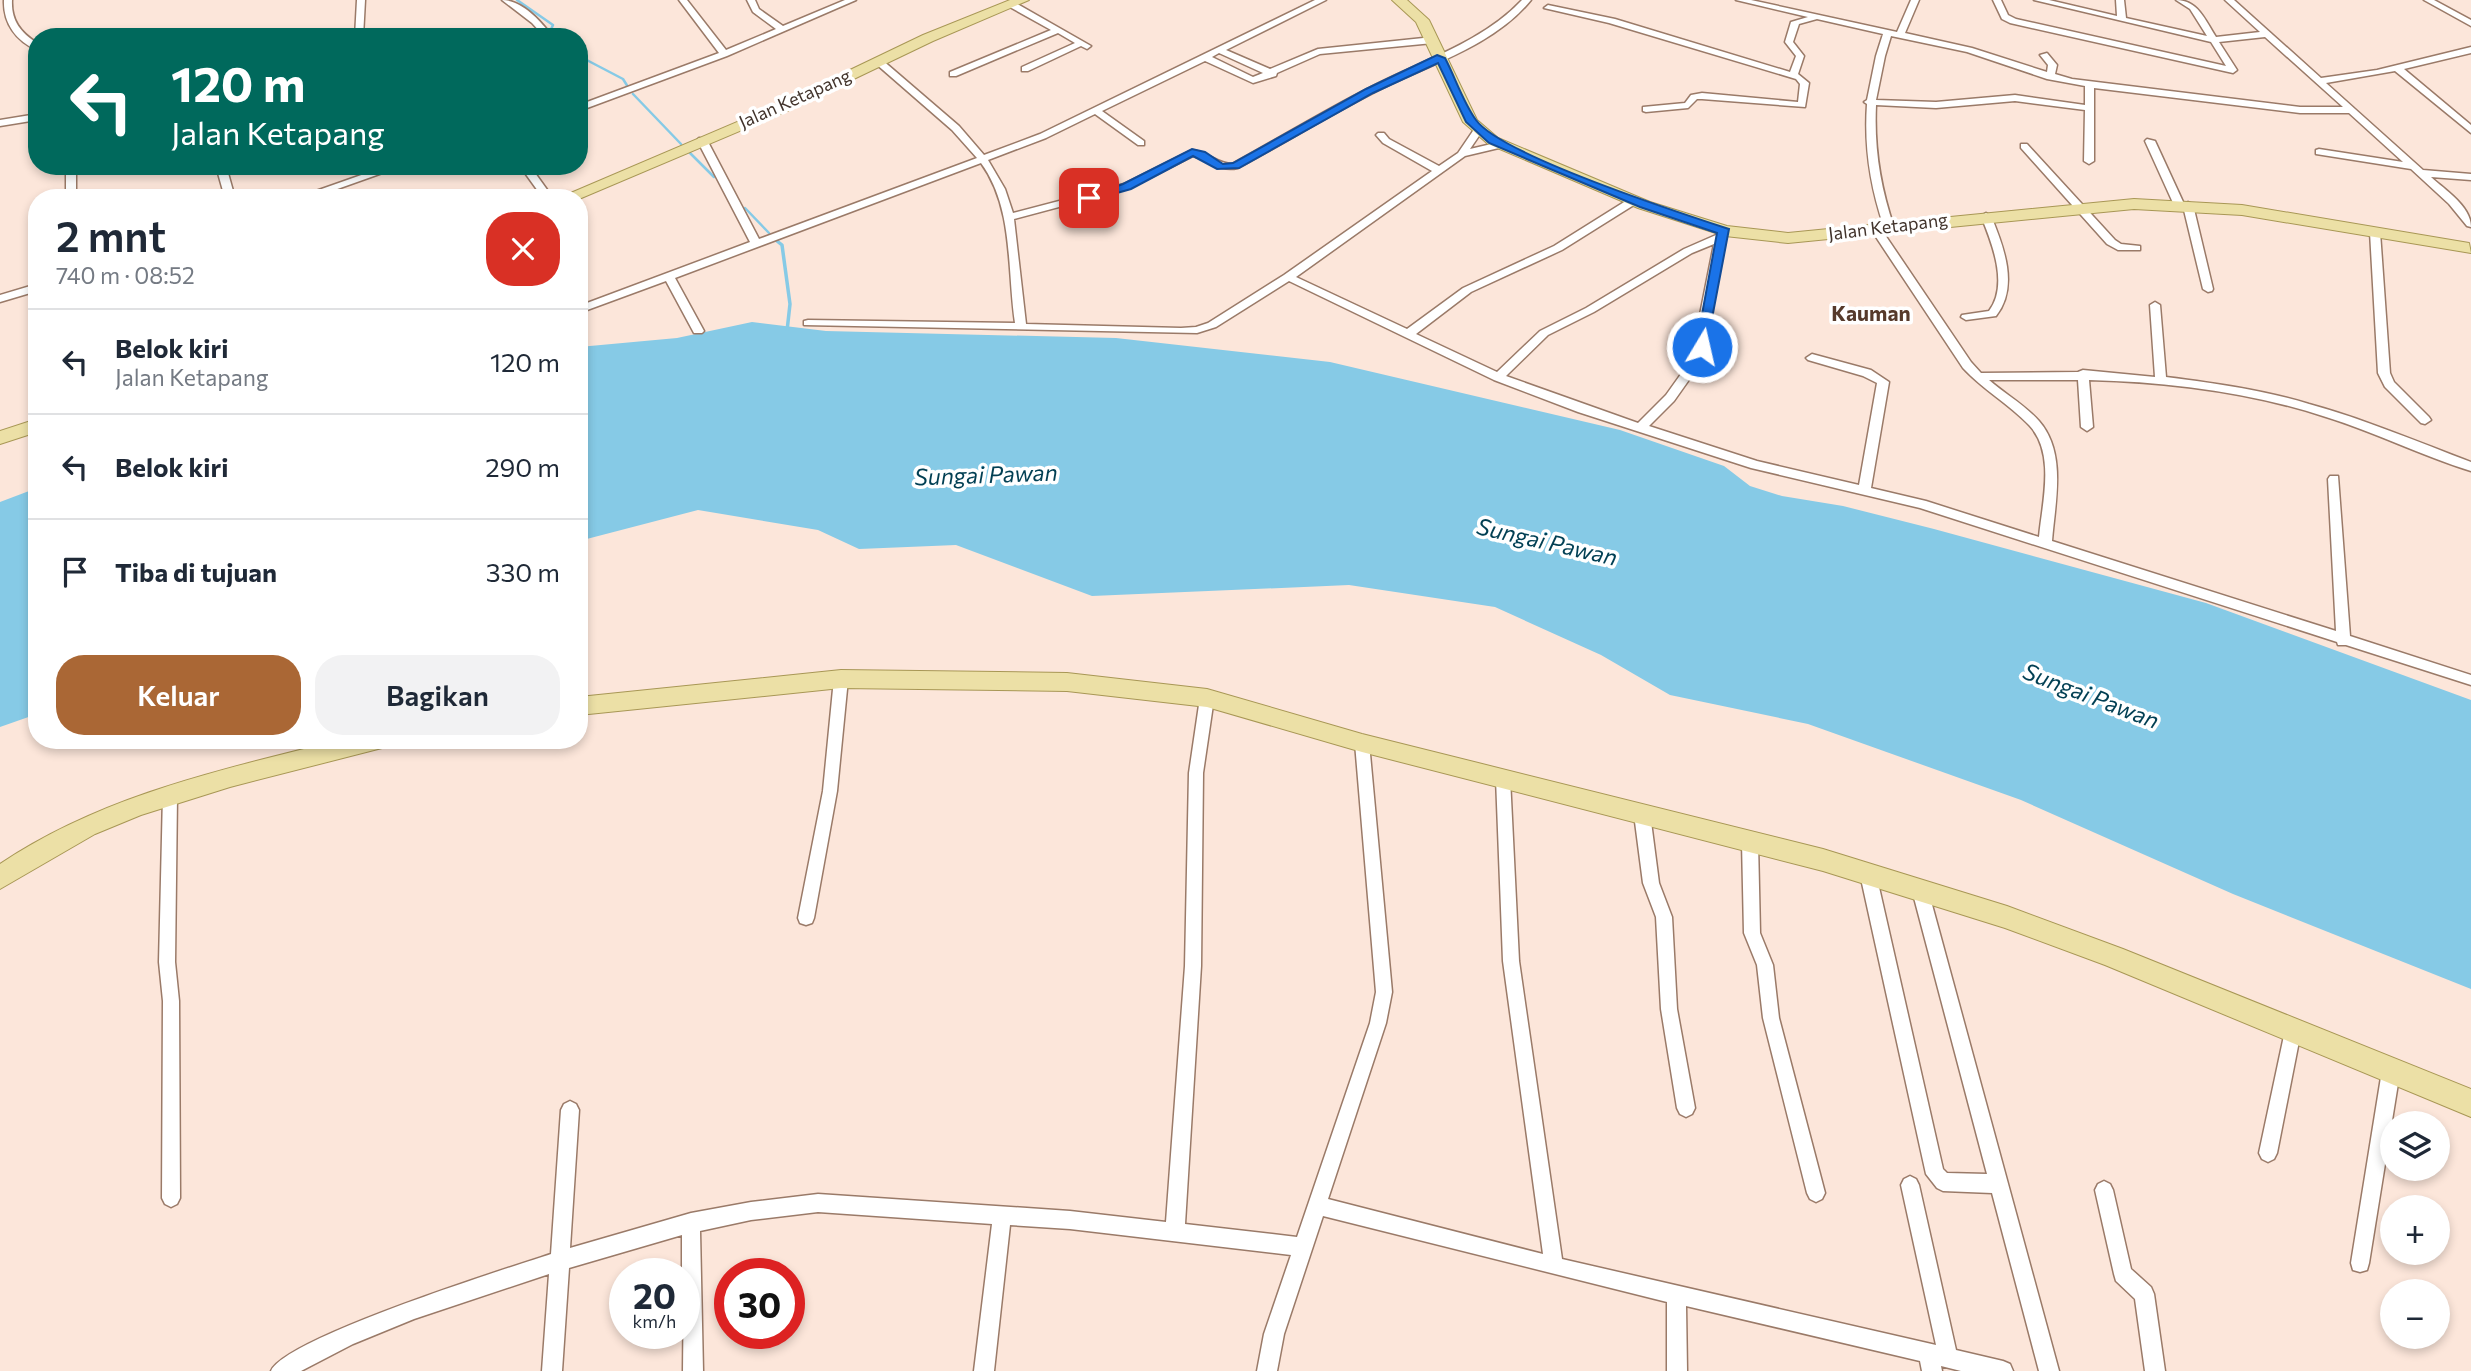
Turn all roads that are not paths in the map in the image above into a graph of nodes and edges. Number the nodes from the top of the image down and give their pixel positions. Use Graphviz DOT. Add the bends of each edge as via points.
graph roads {
  1 [pos="8,0"];
  2 [pos="361,0"];
  3 [pos="506,0"];
  4 [pos="683,0"];
  5 [pos="751,0"];
  6 [pos="852,0"];
  7 [pos="1322,0"];
  8 [pos="1399,0"];
  9 [pos="1527,0"];
  10 [pos="1740,0"];
  11 [pos="1915,0"];
  12 [pos="1997,0"];
  13 [pos="2120,0"];
  14 [pos="2180,0"];
  15 [pos="2229,0"];
  16 [pos="2428,0"];
  17 [pos="2035,1"];
  18 [pos="1016,2"];
  19 [pos="1548,8"];
  20 [pos="1814,16"];
  21 [pos="2122,20"];
  22 [pos="2471,23"];
  23 [pos="359,28"];
  24 [pos="541,28"];
  25 [pos="782,29"];
  26 [pos="1058,30"];
  27 [pos="1888,33"];
  28 [pos="2265,34"];
  29 [pos="1900,36"];
  30 [pos="1433,40"];
  31 [pos="2213,40"];
  32 [pos="28,41"];
  33 [pos="1219,50"];
  34 [pos="2471,50"];
  35 [pos="724,54"];
  36 [pos="2044,55"];
  37 [pos="1204,57"];
  38 [pos="1440,58"];
  39 [pos="878,61"];
  40 [pos="2398,68"];
  41 [pos="1025,69"];
  42 [pos="953,74"];
  43 [pos="1273,74"];
  44 [pos="1793,76"];
  45 [pos="2050,77"];
  46 [pos="2318,81"];
  47 [pos="2090,85"];
  48 [pos="1870,102"];
  49 [pos="588,105"];
  50 [pos="2090,108"];
  51 [pos="1646,109"];
  52 [pos="2350,110"];
  53 [pos="1097,111"];
  54 [pos="28,118"];
  55 [pos="0,123"];
  56 [pos="1478,130"];
  57 [pos="2471,130"];
  58 [pos="1381,135"];
  59 [pos="702,140"];
  60 [pos="2150,141"];
  61 [pos="1141,143"];
  62 [pos="1500,145"];
  63 [pos="2024,146"];
  64 [pos="2319,152"];
  65 [pos="1461,155"];
  66 [pos="985,160"];
  67 [pos="2089,161"];
  68 [pos="1438,170"];
  69 [pos="2419,170"];
  70 [pos="359,175"];
  71 [pos="2471,177"];
  72 [pos="321,189"];
  73 [pos="588,189"];
  74 [pos="1633,201"];
  75 [pos="2184,205"];
  76 [pos="2080,207"];
  77 [pos="1986,216"];
  78 [pos="1009,217"];
  79 [pos="2471,224"];
  80 [pos="1882,228"];
  81 [pos="2375,233"];
  82 [pos="1722,234"];
  83 [pos="756,243"];
  84 [pos="2136,248"];
  85 [pos="2470,248"];
  86 [pos="669,276"];
  87 [pos="1289,276"];
  88 [pos="2208,289"];
  89 [pos="28,290"];
  90 [pos="0,299"];
  91 [pos="2155,304"];
  92 [pos="588,307"];
  93 [pos="1966,317"];
  94 [pos="808,323"];
  95 [pos="1021,324"];
  96 [pos="698,331"];
  97 [pos="1407,335"];
  98 [pos="1812,358"];
  99 [pos="2083,374"];
  100 [pos="1498,377"];
  101 [pos="1977,377"];
  102 [pos="2161,381"];
  103 [pos="2425,419"];
  104 [pos="2087,427"];
  105 [pos="28,428"];
  106 [pos="1640,428"];
  107 [pos="0,438"];
  108 [pos="2471,467"];
  109 [pos="2334,479"];
  110 [pos="1865,489"];
  111 [pos="2045,543"];
  112 [pos="2343,641"];
  113 [pos="841,679"];
  114 [pos="2471,680"];
  115 [pos="1207,698"];
  116 [pos="588,705"];
  117 [pos="1362,743"];
  118 [pos="345,749"];
  119 [pos="1503,778"];
  120 [pos="170,796"];
  121 [pos="1642,814"];
  122 [pos="1750,842"];
  123 [pos="1868,874"];
  124 [pos="0,878"];
  125 [pos="1920,890"];
  126 [pos="806,918"];
  127 [pos="2293,1031"];
  128 [pos="2391,1071"];
  129 [pos="2471,1103"];
  130 [pos="1686,1108"];
  131 [pos="570,1110"];
  132 [pos="2268,1153"];
  133 [pos="2000,1184"];
  134 [pos="1910,1185"];
  135 [pos="2104,1190"];
  136 [pos="1816,1193"];
  137 [pos="171,1198"];
  138 [pos="1318,1206"];
  139 [pos="1002,1217"];
  140 [pos="691,1222"];
  141 [pos="1175,1231"];
  142 [pos="1304,1247"];
  143 [pos="559,1261"];
  144 [pos="2360,1263"];
  145 [pos="1555,1266"];
  146 [pos="1676,1294"];
  147 [pos="1948,1357"];
  148 [pos="1930,1362"];
  149 [pos="281,1371"];
  150 [pos="552,1371"];
  151 [pos="693,1371"];
  152 [pos="984,1371"];
  153 [pos="1267,1371"];
  154 [pos="1677,1371"];
  155 [pos="2003,1371"];
  156 [pos="2049,1371"];
  157 [pos="2155,1371"];
  1 -- 32 [label="street" via="11,23"];
  2 -- 23 [label="street"];
  3 -- 24 [label="street"];
  4 -- 35 [label="street"];
  5 -- 25 [label="street" via="756,10"];
  6 -- 25 [label="street"];
  7 -- 33 [label="street"];
  8 -- 30 [label="main road, Jalan Ketapang" via="1417,14"];
  9 -- 38 [label="street" via="1509,17"];
  10 -- 20 [label="street"];
  11 -- 29 [label="street"];
  12 -- 31 [label="street" via="2007,19 2022,24 2233,69"];
  13 -- 21 [label="street"];
  14 -- 31 [label="street" via="2193,7"];
  15 -- 28 [label="street"];
  16 -- 22 [label="street"];
  17 -- 21 [label="street"];
  18 -- 26 [label="street"];
  18 -- 39 [label="main road, Jalan Ketapang"];
  19 -- 44 [label="street" via="1607,19 1718,57"];
  20 -- 27 [label="street"];
  20 -- 44 [label="street" via="1794,26 1789,42 1800,56"];
  21 -- 31 [label="street"];
  25 -- 35 [label="street"];
  26 -- 41 [label="street" via="1085,45"];
  26 -- 42 [label="street"];
  27 -- 29 [label="street"];
  27 -- 48 [label="street"];
  28 -- 31 [label="street"];
  28 -- 46 [label="street"];
  29 -- 45 [label="street" via="1969,50"];
  30 -- 38 [label="main road, Jalan Ketapang"];
  30 -- 43 [label="street" via="1318,52"];
  33 -- 37 [label="street"];
  33 -- 43 [label="street"];
  34 -- 40 [label="street"];
  35 -- 49 [label="street"];
  36 -- 45 [label="street" via="2053,65"];
  37 -- 43 [label="street" via="1248,79"];
  37 -- 53 [label="street"];
  38 -- 56 [label="main road, Jalan Ketapang"];
  38 -- 78 [label="street" via="1369,91 1230,168 1192,153 1127,186"];
  39 -- 59 [label="main road, Jalan Ketapang"];
  39 -- 66 [label="street"];
  40 -- 46 [label="street"];
  40 -- 57 [label="street"];
  44 -- 51 [label="street" via="1805,83 1802,105 1702,96 1688,105"];
  45 -- 47 [label="street"];
  46 -- 52 [label="street"];
  47 -- 50 [label="street"];
  47 -- 52 [label="street" via="2312,111"];
  48 -- 50 [label="street" via="1936,105 2015,98"];
  48 -- 80 [label="street"];
  50 -- 67 [label="street"];
  52 -- 69 [label="street"];
  53 -- 61 [label="street"];
  53 -- 66 [label="street"];
  54 -- 55 [label="street"];
  56 -- 62 [label="main road, Jalan Ketapang"];
  56 -- 65 [label="street"];
  58 -- 68 [label="street"];
  59 -- 73 [label="main road, Jalan Ketapang"];
  59 -- 83 [label="street"];
  60 -- 75 [label="street"];
  62 -- 65 [label="street"];
  62 -- 74 [label="main road, Jalan Ketapang"];
  63 -- 76 [label="street"];
  64 -- 69 [label="street"];
  65 -- 68 [label="street"];
  66 -- 78 [label="street"];
  66 -- 83 [label="street"];
  68 -- 87 [label="street"];
  69 -- 71 [label="street"];
  69 -- 79 [label="street"];
  70 -- 72 [label="street"];
  74 -- 82 [label="main road, Jalan Ketapang"];
  74 -- 97 [label="street" via="1558,248 1467,290"];
  75 -- 76 [label="main road, Jalan Ketapang"];
  75 -- 81 [label="main road, Jalan Ketapang"];
  75 -- 88 [label="street"];
  76 -- 77 [label="main road, Jalan Ketapang"];
  76 -- 84 [label="street" via="2113,244"];
  77 -- 80 [label="main road, Jalan Ketapang"];
  77 -- 93 [label="street" via="2000,255 2001,301 1992,314"];
  78 -- 95 [label="street"];
  80 -- 82 [label="main road, Jalan Ketapang" via="1788,238"];
  80 -- 101 [label="street"];
  81 -- 85 [label="main road, Jalan Ketapang"];
  81 -- 103 [label="street" via="2384,373 2389,384"];
  82 -- 100 [label="street" via="1544,332"];
  82 -- 106 [label="street" via="1697,360 1670,398"];
  83 -- 86 [label="street"];
  86 -- 92 [label="street"];
  86 -- 96 [label="street"];
  87 -- 95 [label="street" via="1197,330"];
  87 -- 97 [label="street"];
  89 -- 90 [label="street"];
  91 -- 102 [label="street"];
  94 -- 95 [label="street"];
  97 -- 100 [label="street"];
  98 -- 110 [label="street" via="1884,382"];
  99 -- 101 [label="street"];
  99 -- 102 [label="street"];
  99 -- 104 [label="street"];
  100 -- 106 [label="street"];
  101 -- 111 [label="street" via="2044,435 2049,462"];
  102 -- 108 [label="street" via="2281,400"];
  105 -- 107 [label="main road"];
  106 -- 110 [label="street" via="1755,465"];
  109 -- 112 [label="street"];
  110 -- 111 [label="street"];
  111 -- 112 [label="street"];
  112 -- 114 [label="street"];
  113 -- 115 [label="main road" via="1067,682"];
  113 -- 116 [label="main road"];
  113 -- 126 [label="street" via="830,791"];
  115 -- 117 [label="main road"];
  115 -- 141 [label="street" via="1196,773 1193,966"];
  117 -- 119 [label="main road"];
  117 -- 138 [label="street" via="1384,992"];
  118 -- 120 [label="main road"];
  119 -- 121 [label="main road"];
  119 -- 145 [label="street" via="1511,961"];
  120 -- 124 [label="main road" via="78,828"];
  120 -- 137 [label="street"];
  121 -- 122 [label="main road"];
  121 -- 130 [label="street" via="1651,883 1664,917 1668,1009"];
  122 -- 123 [label="main road"];
  122 -- 136 [label="street" via="1752,933 1765,965 1771,1018"];
  123 -- 125 [label="main road"];
  123 -- 133 [label="street" via="1935,1174 1943,1182"];
  125 -- 127 [label="main road" via="2007,917"];
  125 -- 133 [label="street"];
  127 -- 128 [label="main road"];
  127 -- 132 [label="street"];
  128 -- 129 [label="main road"];
  128 -- 144 [label="street"];
  131 -- 143 [label="street"];
  133 -- 156 [label="street"];
  134 -- 147 [label="street"];
  135 -- 157 [label="street" via="2123,1274 2144,1294"];
  138 -- 142 [label="street"];
  138 -- 145 [label="street"];
  139 -- 140 [label="street" via="818,1203"];
  139 -- 141 [label="street"];
  139 -- 152 [label="street"];
  140 -- 143 [label="street"];
  140 -- 151 [label="street"];
  141 -- 142 [label="street"];
  142 -- 153 [label="street" via="1274,1334"];
  143 -- 149 [label="street" via="385,1318"];
  143 -- 150 [label="street"];
  145 -- 146 [label="street"];
  146 -- 148 [label="street"];
  146 -- 154 [label="street"];
  147 -- 148 [label="street"];
  147 -- 155 [label="street"];
}
